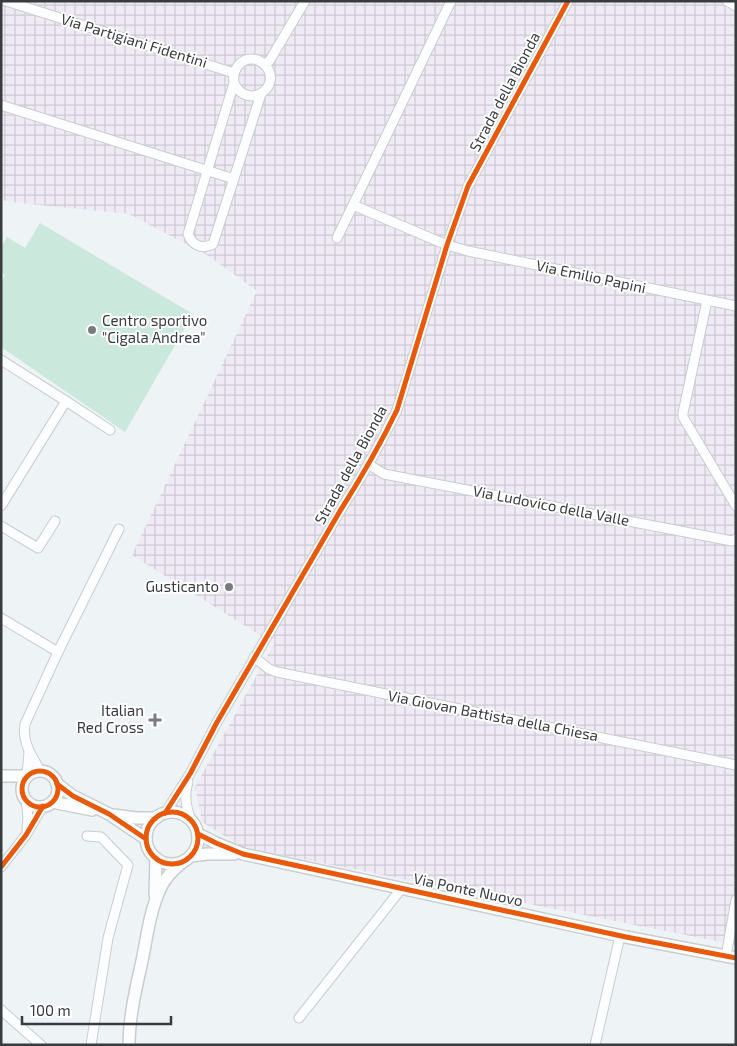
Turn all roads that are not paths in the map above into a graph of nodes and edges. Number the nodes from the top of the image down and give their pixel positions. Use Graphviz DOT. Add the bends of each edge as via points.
graph roads {
  1 [pos="6,1"];
  2 [pos="305,1"];
  3 [pos="451,1"];
  4 [pos="568,1"];
  5 [pos="727,1"];
  6 [pos="736,6"];
  7 [pos="265,65"];
  8 [pos="234,73"];
  9 [pos="234,83"];
  10 [pos="260,94"];
  11 [pos="1,105"];
  12 [pos="208,170"];
  13 [pos="234,179"];
  14 [pos="353,205"];
  15 [pos="337,238"];
  16 [pos="447,245"];
  17 [pos="707,301"];
  18 [pos="736,306"];
  19 [pos="1,360"];
  20 [pos="66,401"];
  21 [pos="110,430"];
  22 [pos="368,464"];
  23 [pos="1,506"];
  24 [pos="736,506"];
  25 [pos="55,521"];
  26 [pos="1,526"];
  27 [pos="119,529"];
  28 [pos="736,539"];
  29 [pos="1,618"];
  30 [pos="58,652"];
  31 [pos="254,658"];
  32 [pos="29,752"];
  33 [pos="736,765"];
  34 [pos="40,771"];
  35 [pos="190,774"];
  36 [pos="1,776"];
  37 [pos="27,776"];
  38 [pos="57,784"];
  39 [pos="24,795"];
  40 [pos="47,804"];
  41 [pos="106,813"];
  42 [pos="160,815"];
  43 [pos="190,818"];
  44 [pos="198,834"];
  45 [pos="26,835"];
  46 [pos="87,836"];
  47 [pos="146,839"];
  48 [pos="242,854"];
  49 [pos="156,858"];
  50 [pos="187,858"];
  51 [pos="1,867"];
  52 [pos="402,888"];
  53 [pos="736,900"];
  54 [pos="154,904"];
  55 [pos="620,936"];
  56 [pos="731,957"];
  57 [pos="1,1010"];
  58 [pos="299,1018"];
  59 [pos="41,1045"];
  60 [pos="91,1045"];
  61 [pos="129,1045"];
  62 [pos="596,1045"];
  1 -- 8 [label="street, Via Partigiani Fidentini"];
  2 -- 7 [label="street"];
  3 -- 14 [label="street"];
  4 -- 16 [label="street, Strada della Bionda" via="468,186"];
  5 -- 6 [label="street"];
  7 -- 8 [label="street" via="250,59 240,64"];
  7 -- 10 [label="street" via="270,81"];
  8 -- 9 [label="street"];
  9 -- 10 [label="street" via="245,95"];
  9 -- 12 [label="street"];
  10 -- 13 [label="street"];
  11 -- 12 [label="street"];
  12 -- 13 [label="street"];
  12 -- 13 [label="street" via="188,234 198,245 213,244"];
  14 -- 15 [label="street"];
  14 -- 16 [label="street, Via Emilio Papini"];
  16 -- 17 [label="street, Via Emilio Papini"];
  16 -- 22 [label="street, Strada della Bionda" via="397,410"];
  17 -- 18 [label="street, Via Emilio Papini"];
  17 -- 24 [label="street" via="683,417"];
  19 -- 20 [label="street"];
  20 -- 21 [label="street"];
  20 -- 23 [label="street"];
  22 -- 28 [label="street, Via Ludovico della Valle" via="384,474 732,541"];
  22 -- 31 [label="street, Strada della Bionda"];
  25 -- 26 [label="street" via="38,548"];
  27 -- 30 [label="street"];
  29 -- 30 [label="street"];
  30 -- 32 [label="street" via="25,724"];
  31 -- 33 [label="street, Via Giovan Battista della Chiesa" via="277,672"];
  31 -- 35 [label="street, Strada della Bionda"];
  32 -- 34 [label="street"];
  32 -- 37 [label="street"];
  34 -- 37 [label="street"];
  34 -- 38 [label="street" via="52,776"];
  35 -- 42 [label="street, Strada della Bionda"];
  35 -- 43 [label="street, Strada della Bionda" via="185,802"];
  36 -- 37 [label="street"];
  36 -- 39 [label="street"];
  37 -- 39 [label="street" via="22,785"];
  38 -- 40 [label="street" via="57,794"];
  38 -- 41 [label="street"];
  39 -- 40 [label="street" via="34,806"];
  39 -- 45 [label="street" via="28,817"];
  40 -- 41 [label="street"];
  40 -- 45 [label="street"];
  41 -- 42 [label="street" via="136,818"];
  41 -- 47 [label="street"];
  42 -- 43 [label="street" via="174,812"];
  42 -- 47 [label="street" via="151,824"];
  43 -- 44 [label="street"];
  44 -- 48 [label="street, Via Ponte Nuovo"];
  44 -- 50 [label="street" via="196,850"];
  45 -- 51 [label="street"];
  46 -- 60 [label="street" via="101,836 128,866 108,938"];
  47 -- 49 [label="street"];
  48 -- 50 [label="street, Via Ponte Nuovo" via="207,854"];
  48 -- 52 [label="street, Via Ponte Nuovo"];
  49 -- 50 [label="street, Via Ponte Nuovo" via="169,864"];
  49 -- 54 [label="street"];
  50 -- 54 [label="street" via="162,885"];
  52 -- 55 [label="street, Via Ponte Nuovo"];
  52 -- 58 [label="street"];
  53 -- 56 [label="street"];
  54 -- 61 [label="street" via="135,994"];
  55 -- 56 [label="street, Via Ponte Nuovo"];
  55 -- 62 [label="street"];
  57 -- 59 [label="street"];
}
